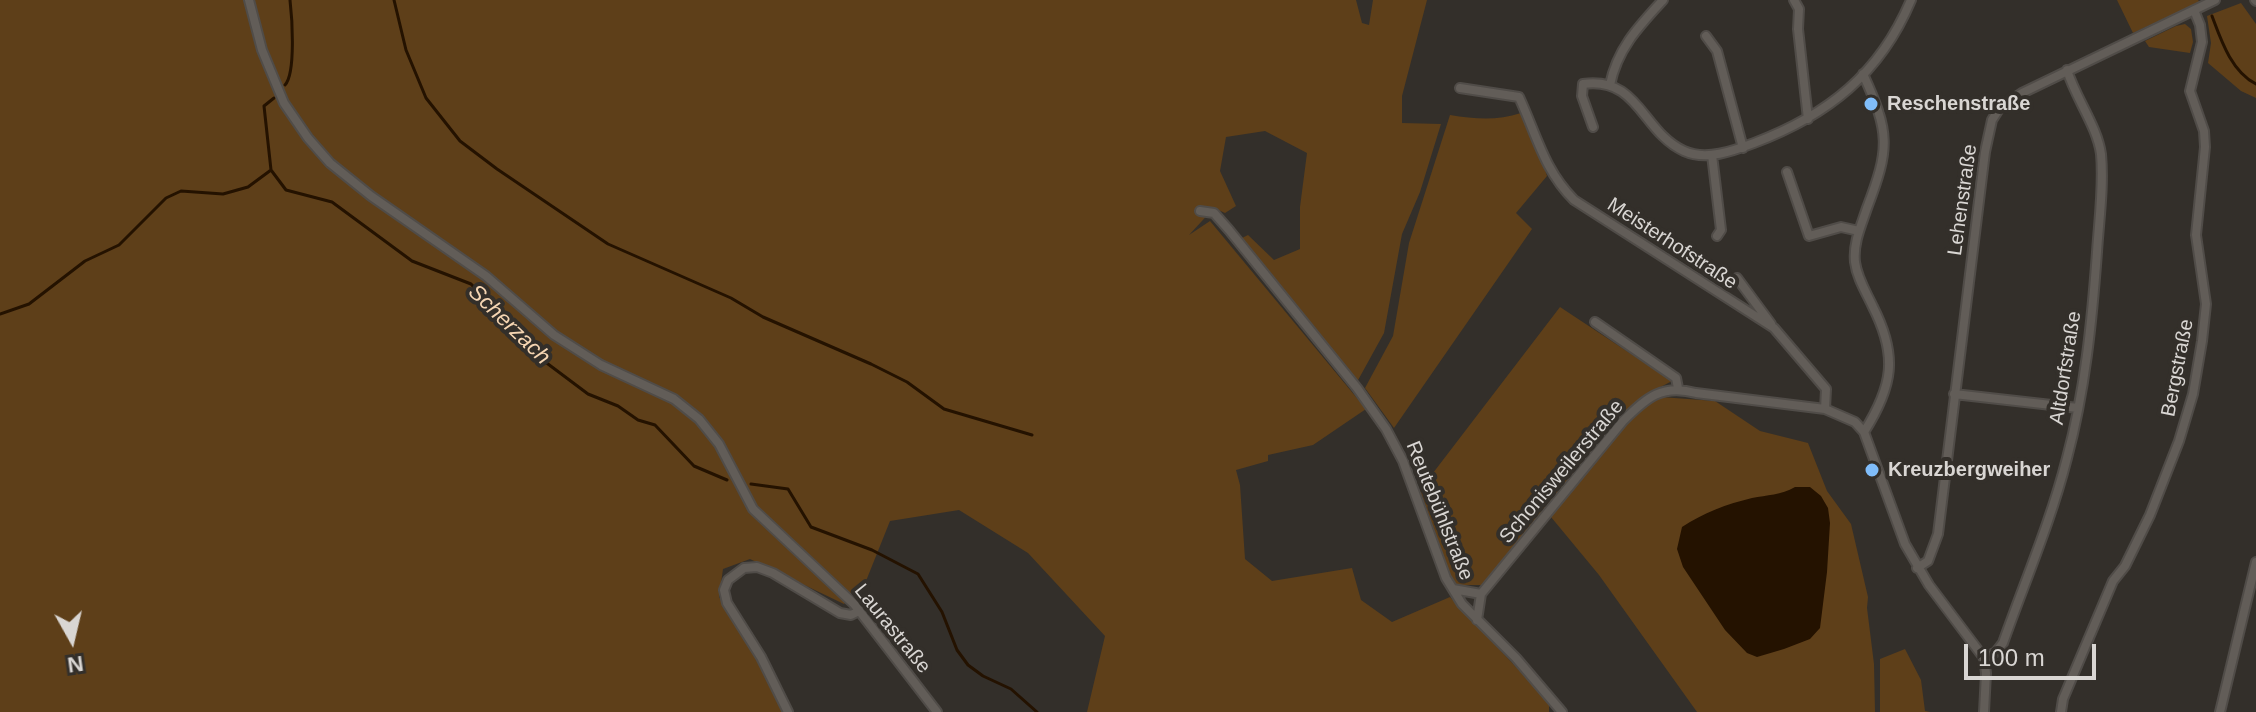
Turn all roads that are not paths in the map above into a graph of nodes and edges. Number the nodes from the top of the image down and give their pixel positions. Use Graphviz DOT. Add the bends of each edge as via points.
graph roads {
  1 [pos="249,0"];
  2 [pos="1663,0"];
  3 [pos="1794,0"];
  4 [pos="1911,0"];
  5 [pos="2215,0"];
  6 [pos="2194,10"];
  7 [pos="1706,36"];
  8 [pos="2067,70"];
  9 [pos="1863,74"];
  10 [pos="1610,85"];
  11 [pos="1460,88"];
  12 [pos="1808,119"];
  13 [pos="1593,127"];
  14 [pos="1743,148"];
  15 [pos="1712,155"];
  16 [pos="1787,172"];
  17 [pos="1200,211"];
  18 [pos="1859,231"];
  19 [pos="1717,236"];
  20 [pos="1737,278"];
  21 [pos="1595,322"];
  22 [pos="1774,328"];
  23 [pos="1678,388"];
  24 [pos="1954,394"];
  25 [pos="2078,408"];
  26 [pos="1825,409"];
  27 [pos="1864,432"];
  28 [pos="2256,562"];
  29 [pos="1917,568"];
  30 [pos="2254,576"];
  31 [pos="1453,589"];
  32 [pos="1481,594"];
  33 [pos="859,611"];
  34 [pos="1477,620"];
  35 [pos="1984,658"];
  36 [pos="788,712"];
  37 [pos="937,712"];
  38 [pos="1562,712"];
  39 [pos="1984,712"];
  40 [pos="2061,712"];
  41 [pos="2220,712"];
  1 -- 33 [label="street, Laurastraße" via="284,103 330,163 486,276 554,335 601,365 674,399 699,419 719,444 753,509"];
  2 -- 10 [label="street" via="1618,56"];
  3 -- 12 [label="street"];
  4 -- 9 [label="street" via="1901,23"];
  5 -- 6 [label="street, Lehenstraße"];
  6 -- 8 [label="street, Lehenstraße"];
  6 -- 40 [label="street, Bergstraße" via="2202,42 2190,91 2204,131 2196,235 2206,304 2195,380 2156,500 2113,581"];
  7 -- 14 [label="street" via="1717,51"];
  8 -- 24 [label="street, Lehenstraße" via="2009,100 1992,120"];
  8 -- 25 [label="street, Altdorfstraße" via="2097,137 2101,175 2089,338"];
  9 -- 12 [label="street"];
  9 -- 18 [label="street" via="1880,112 1886,144"];
  10 -- 13 [label="street" via="1583,84"];
  10 -- 15 [label="street" via="1630,97 1668,143 1686,153"];
  11 -- 22 [label="street, Meisterhofstraße" via="1519,97 1548,169 1574,200"];
  12 -- 14 [label="street"];
  14 -- 15 [label="street"];
  15 -- 19 [label="street" via="1721,230"];
  16 -- 18 [label="street" via="1809,236 1841,227"];
  17 -- 31 [label="street, Reutebühlstraße" via="1214,213 1229,230 1373,409 1403,461"];
  18 -- 27 [label="street" via="1857,274 1888,341 1890,360 1884,397"];
  20 -- 22 [label="street, Meisterhofstraße"];
  21 -- 23 [label="street" via="1676,378"];
  22 -- 26 [label="street, Meisterhofstraße" via="1826,389"];
  23 -- 26 [label="street"];
  23 -- 32 [label="street, Schonisweilerstraße" via="1646,399 1623,421"];
  24 -- 25 [label="street"];
  24 -- 29 [label="street, Lehenstraße" via="1938,534 1928,561"];
  25 -- 35 [label="street, Altdorfstraße" via="2052,508 2003,643"];
  26 -- 27 [label="street" via="1855,422"];
  27 -- 29 [label="street"];
  28 -- 30 [label="street"];
  29 -- 35 [label="street"];
  30 -- 41 [label="street"];
  31 -- 32 [label="street"];
  31 -- 34 [label="street, Reutebühlstraße"];
  32 -- 34 [label="street"];
  33 -- 36 [label="street" via="840,613 757,567 744,568 728,580 727,603"];
  33 -- 37 [label="street, Laurastraße"];
  34 -- 38 [label="street, Reutebühlstraße"];
  35 -- 39 [label="street"];
}
